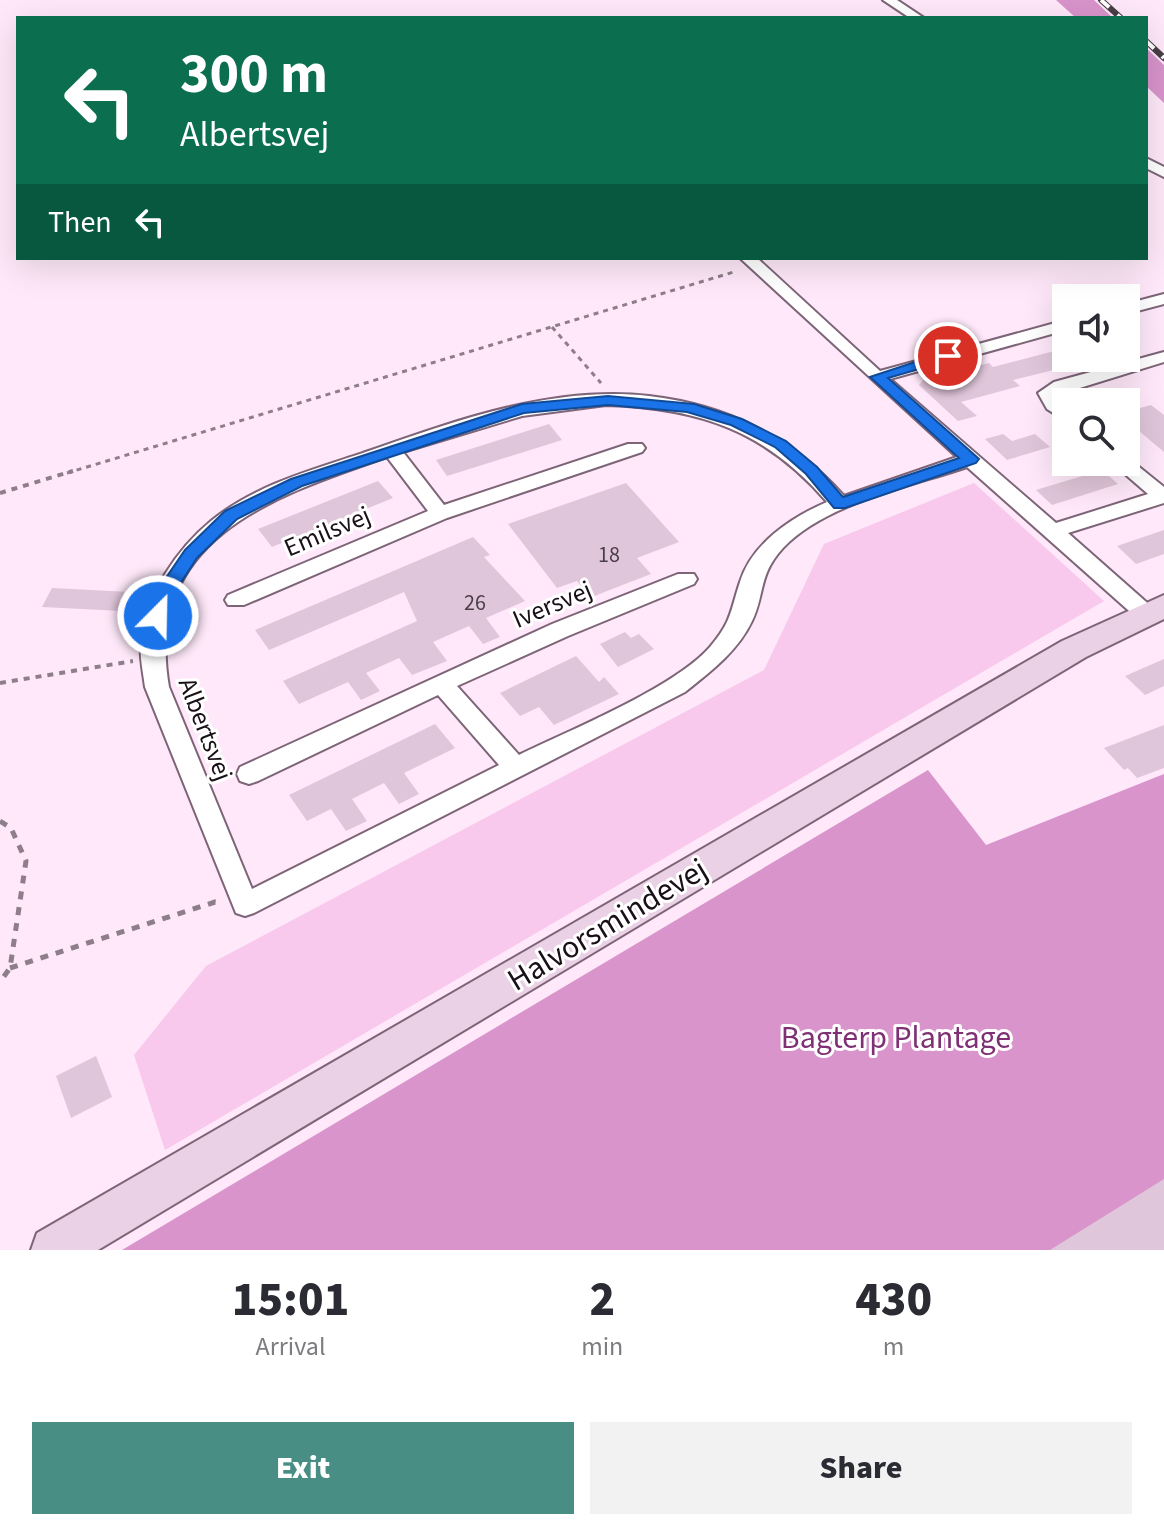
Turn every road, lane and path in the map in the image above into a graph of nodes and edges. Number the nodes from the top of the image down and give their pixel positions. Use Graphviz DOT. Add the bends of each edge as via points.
graph roads {
  1 [pos="889,0"];
  2 [pos="915,16"];
  3 [pos="752,262"];
  4 [pos="1164,299"];
  5 [pos="1140,305"];
  6 [pos="552,327"];
  7 [pos="1052,329"];
  8 [pos="1164,357"];
  9 [pos="877,377"];
  10 [pos="1056,388"];
  11 [pos="608,400"];
  12 [pos="635,448"];
  13 [pos="391,449"];
  14 [pos="971,459"];
  15 [pos="1138,476"];
  16 [pos="0,493"];
  17 [pos="1163,496"];
  18 [pos="840,504"];
  19 [pos="440,513"];
  20 [pos="1053,531"];
  21 [pos="686,579"];
  22 [pos="236,600"];
  23 [pos="1154,610"];
  24 [pos="152,658"];
  25 [pos="0,683"];
  26 [pos="441,684"];
  27 [pos="515,767"];
  28 [pos="249,774"];
  29 [pos="0,821"];
  30 [pos="245,905"];
  31 [pos="10,968"];
  32 [pos="0,982"];
  33 [pos="54,1250"];
  1 -- 2 [label="street"];
  3 -- 6 [label="path"];
  3 -- 9 [label="street"];
  4 -- 5 [label="street"];
  6 -- 11 [label="path" via="602,385"];
  6 -- 16 [label="path"];
  7 -- 9 [label="street"];
  8 -- 10 [label="street"];
  9 -- 14 [label="street"];
  11 -- 13 [label="street, Albertsvej" via="522,408"];
  11 -- 18 [label="street, Albertsvej" via="688,408 736,422 780,444 812,470"];
  12 -- 19 [label="street, Emilsvej"];
  13 -- 19 [label="street"];
  13 -- 24 [label="street, Albertsvej" via="297,483 231,515 191,554 164,594"];
  14 -- 18 [label="street"];
  14 -- 20 [label="street"];
  15 -- 17 [label="street"];
  17 -- 20 [label="street"];
  18 -- 27 [label="street" via="804,520 775,544 751,579 742,619 716,655 677,686"];
  19 -- 22 [label="street, Emilsvej"];
  20 -- 23 [label="street"];
  21 -- 26 [label="street, Iversvej"];
  23 -- 33 [label="street, Halvorsmindevej" via="1074,649"];
  24 -- 25 [label="path"];
  24 -- 30 [label="street, Albertsvej" via="157,687"];
  26 -- 27 [label="street"];
  26 -- 28 [label="street, Iversvej"];
  27 -- 30 [label="street"];
  29 -- 31 [label="path" via="11,828 26,861"];
  30 -- 31 [label="path" via="215,902"];
  31 -- 32 [label="path"];
}
